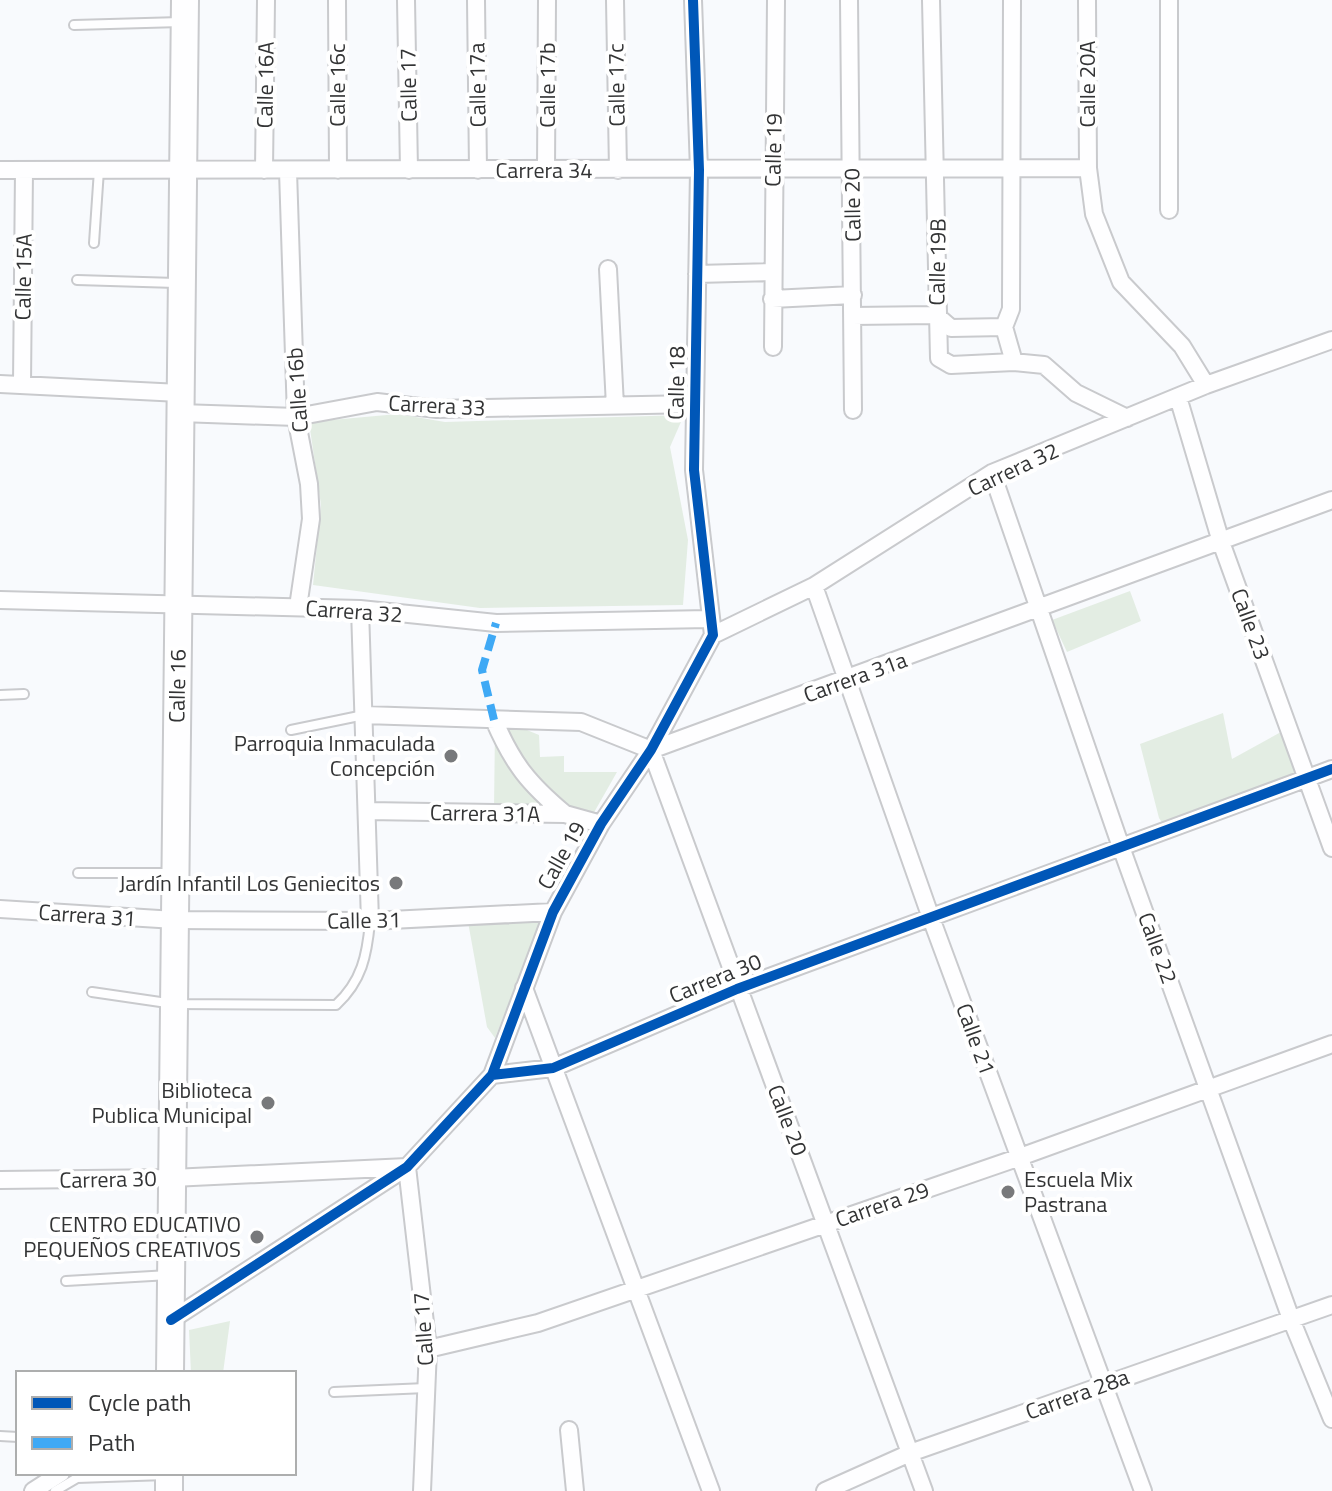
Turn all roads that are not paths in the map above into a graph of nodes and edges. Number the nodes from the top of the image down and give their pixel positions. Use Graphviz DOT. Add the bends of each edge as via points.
graph roads {
  1 [pos="266,0"];
  2 [pos="337,0"];
  3 [pos="406,0"];
  4 [pos="476,0"];
  5 [pos="547,0"];
  6 [pos="615,0"];
  7 [pos="693,0"];
  8 [pos="776,0"];
  9 [pos="849,0"];
  10 [pos="931,0"];
  11 [pos="1012,0"];
  12 [pos="1087,0"];
  13 [pos="1169,0"];
  14 [pos="185,11"];
  15 [pos="74,25"];
  16 [pos="851,167"];
  17 [pos="936,167"];
  18 [pos="1014,168"];
  19 [pos="1088,168"];
  20 [pos="0,170"];
  21 [pos="24,170"];
  22 [pos="99,170"];
  23 [pos="264,170"];
  24 [pos="338,170"];
  25 [pos="409,170"];
  26 [pos="478,170"];
  27 [pos="546,170"];
  28 [pos="618,170"];
  29 [pos="699,170"];
  30 [pos="183,171"];
  31 [pos="288,171"];
  32 [pos="772,171"];
  33 [pos="1169,210"];
  34 [pos="94,243"];
  35 [pos="608,269"];
  36 [pos="771,272"];
  37 [pos="697,274"];
  38 [pos="77,280"];
  39 [pos="182,283"];
  40 [pos="853,295"];
  41 [pos="772,299"];
  42 [pos="936,315"];
  43 [pos="852,316"];
  44 [pos="1004,327"];
  45 [pos="1332,340"];
  46 [pos="773,347"];
  47 [pos="1014,362"];
  48 [pos="0,384"];
  49 [pos="22,384"];
  50 [pos="1206,385"];
  51 [pos="1178,397"];
  52 [pos="180,403"];
  53 [pos="695,404"];
  54 [pos="615,406"];
  55 [pos="853,410"];
  56 [pos="296,417"];
  57 [pos="1127,418"];
  58 [pos="992,473"];
  59 [pos="1332,500"];
  60 [pos="1221,542"];
  61 [pos="814,586"];
  62 [pos="0,600"];
  63 [pos="178,603"];
  64 [pos="298,607"];
  65 [pos="360,609"];
  66 [pos="1036,609"];
  67 [pos="710,627"];
  68 [pos="848,680"];
  69 [pos="24,694"];
  70 [pos="0,695"];
  71 [pos="364,715"];
  72 [pos="494,720"];
  73 [pos="291,730"];
  74 [pos="651,750"];
  75 [pos="1332,769"];
  76 [pos="1307,779"];
  77 [pos="368,811"];
  78 [pos="565,814"];
  79 [pos="601,824"];
  80 [pos="1121,847"];
  81 [pos="1332,848"];
  82 [pos="78,873"];
  83 [pos="175,873"];
  84 [pos="0,909"];
  85 [pos="553,912"];
  86 [pos="931,918"];
  87 [pos="175,920"];
  88 [pos="370,921"];
  89 [pos="524,988"];
  90 [pos="737,989"];
  91 [pos="92,992"];
  92 [pos="174,1004"];
  93 [pos="1332,1044"];
  94 [pos="553,1068"];
  95 [pos="492,1075"];
  96 [pos="1208,1089"];
  97 [pos="1020,1157"];
  98 [pos="407,1167"];
  99 [pos="172,1178"];
  100 [pos="0,1180"];
  101 [pos="827,1222"];
  102 [pos="171,1274"];
  103 [pos="66,1281"];
  104 [pos="637,1287"];
  105 [pos="1332,1305"];
  106 [pos="1291,1319"];
  107 [pos="171,1320"];
  108 [pos="428,1349"];
  109 [pos="170,1371"];
  110 [pos="1104,1384"];
  111 [pos="426,1388"];
  112 [pos="334,1392"];
  113 [pos="1332,1419"];
  114 [pos="569,1430"];
  115 [pos="910,1453"];
  116 [pos="57,1478"];
  117 [pos="169,1480"];
  118 [pos="33,1491"];
  119 [pos="422,1491"];
  120 [pos="575,1491"];
  121 [pos="711,1491"];
  122 [pos="825,1491"];
  123 [pos="924,1491"];
  124 [pos="1143,1491"];
  1 -- 23 [label="street, Calle 16A"];
  2 -- 24 [label="street, Calle 16c"];
  3 -- 25 [label="street, Calle 17"];
  4 -- 26 [label="street, Calle 17a"];
  5 -- 27 [label="street, Calle 17b"];
  6 -- 28 [label="street, Calle 17c"];
  7 -- 29 [label="street, Calle 18"];
  8 -- 32 [label="street, Calle 19"];
  9 -- 16 [label="street, Calle 20"];
  10 -- 17 [label="street"];
  11 -- 18 [label="street"];
  12 -- 19 [label="street, Calle 20A"];
  13 -- 33 [label="street"];
  14 -- 15 [label="lane"];
  14 -- 30 [label="highway, Calle 16"];
  16 -- 17 [label="street, Carrera 34"];
  16 -- 32 [label="street, Carrera 34"];
  16 -- 40 [label="street, Calle 20"];
  17 -- 18 [label="street, Carrera 34"];
  17 -- 42 [label="street, Calle 19B"];
  18 -- 19 [label="street, Carrera 34"];
  18 -- 44 [label="street" via="1011,309"];
  19 -- 50 [label="street, Calle 20A" via="1094,214 1121,282 1182,346"];
  20 -- 21 [label="street, Carrera 34"];
  21 -- 22 [label="street, Carrera 34"];
  21 -- 49 [label="street, Calle 15A"];
  22 -- 30 [label="street, Carrera 34"];
  22 -- 34 [label="lane"];
  23 -- 30 [label="street, Carrera 34"];
  23 -- 31 [label="street, Carrera 34"];
  24 -- 25 [label="street, Carrera 34"];
  24 -- 31 [label="street, Carrera 34"];
  25 -- 26 [label="street, Carrera 34"];
  26 -- 27 [label="street, Carrera 34"];
  27 -- 28 [label="street, Carrera 34"];
  28 -- 29 [label="street, Carrera 34"];
  29 -- 32 [label="street, Carrera 34"];
  29 -- 37 [label="street, Calle 18"];
  30 -- 39 [label="highway, Calle 16"];
  31 -- 56 [label="street, Calle 16b"];
  32 -- 36 [label="street, Calle 19"];
  35 -- 54 [label="street"];
  36 -- 37 [label="street"];
  36 -- 41 [label="street, Calle 19"];
  37 -- 53 [label="street, Calle 18"];
  38 -- 39 [label="lane"];
  39 -- 52 [label="highway, Calle 16"];
  40 -- 41 [label="street"];
  40 -- 43 [label="street, Calle 20"];
  41 -- 46 [label="street, Calle 19"];
  42 -- 43 [label="street"];
  42 -- 44 [label="street" via="951,328"];
  42 -- 47 [label="street, Calle 19B" via="939,358 951,365"];
  43 -- 55 [label="street, Calle 20"];
  44 -- 47 [label="street"];
  45 -- 50 [label="street, Carrera 32"];
  47 -- 57 [label="street" via="1044,365 1076,393"];
  48 -- 49 [label="street, Carrera 33"];
  49 -- 52 [label="street, Carrera 33"];
  50 -- 51 [label="street, Carrera 32"];
  51 -- 57 [label="street, Carrera 32"];
  51 -- 60 [label="street, Calle 23"];
  52 -- 56 [label="street, Carrera 33"];
  52 -- 63 [label="highway, Calle 16"];
  53 -- 54 [label="street, Carrera 33"];
  53 -- 67 [label="street, Calle 18" via="694,470"];
  54 -- 56 [label="street, Carrera 33" via="437,409 377,402"];
  56 -- 64 [label="street, Calle 16b" via="311,519"];
  57 -- 58 [label="street, Carrera 32"];
  58 -- 61 [label="street, Carrera 32"];
  58 -- 66 [label="street, Calle 22"];
  59 -- 60 [label="street, Carrera 31a"];
  60 -- 66 [label="street, Carrera 31a"];
  60 -- 76 [label="street, Calle 23"];
  61 -- 67 [label="street, Carrera 32"];
  61 -- 68 [label="street, Calle 21"];
  62 -- 63 [label="street, Carrera 32"];
  63 -- 64 [label="street, Carrera 32"];
  63 -- 83 [label="highway, Calle 16"];
  64 -- 65 [label="street, Carrera 32"];
  65 -- 67 [label="street, Carrera 32" via="496,623"];
  65 -- 71 [label="street"];
  66 -- 68 [label="street, Carrera 31a"];
  66 -- 80 [label="street, Calle 22"];
  67 -- 74 [label="street"];
  68 -- 74 [label="street, Carrera 31a"];
  68 -- 86 [label="street, Calle 21"];
  69 -- 70 [label="lane"];
  71 -- 72 [label="street"];
  71 -- 73 [label="lane"];
  71 -- 77 [label="street"];
  72 -- 74 [label="street" via="581,722"];
  72 -- 78 [label="street" via="528,782"];
  74 -- 79 [label="street, Calle 19"];
  74 -- 90 [label="street, Calle 20"];
  75 -- 76 [label="street, Carrera 30"];
  76 -- 80 [label="street, Carrera 30"];
  76 -- 81 [label="street, Calle 23"];
  77 -- 78 [label="street, Carrera 31A"];
  77 -- 88 [label="street"];
  78 -- 79 [label="street, Carrera 31A"];
  79 -- 85 [label="street, Calle 19"];
  80 -- 86 [label="street, Carrera 30"];
  80 -- 96 [label="street, Calle 22"];
  82 -- 83 [label="lane"];
  83 -- 87 [label="highway, Calle 16"];
  84 -- 87 [label="street, Carrera 31"];
  85 -- 88 [label="street, Calle 31"];
  85 -- 89 [label="street, Calle 19"];
  86 -- 90 [label="street, Carrera 30"];
  86 -- 97 [label="street, Calle 21"];
  87 -- 88 [label="street, Calle 31"];
  87 -- 92 [label="highway, Calle 16"];
  88 -- 92 [label="lane" via="366,961 336,1005"];
  89 -- 94 [label="street"];
  89 -- 95 [label="street, Calle 19"];
  90 -- 94 [label="street, Carrera 30"];
  90 -- 101 [label="street, Calle 20"];
  91 -- 92 [label="lane"];
  92 -- 99 [label="highway, Calle 16"];
  93 -- 96 [label="street, Carrera 29"];
  94 -- 95 [label="street, Carrera 30"];
  94 -- 104 [label="street"];
  95 -- 98 [label="street"];
  96 -- 97 [label="street, Carrera 29"];
  96 -- 106 [label="street, Calle 22"];
  97 -- 101 [label="street, Carrera 29"];
  97 -- 110 [label="street, Calle 21"];
  98 -- 99 [label="street, Carrera 30"];
  98 -- 107 [label="street"];
  98 -- 108 [label="street, Calle 17"];
  99 -- 100 [label="street, Carrera 30"];
  99 -- 102 [label="highway, Calle 16"];
  101 -- 104 [label="street, Carrera 29"];
  101 -- 115 [label="street, Calle 20"];
  102 -- 103 [label="lane"];
  102 -- 107 [label="highway, Calle 16"];
  104 -- 108 [label="street, Carrera 29" via="538,1323"];
  104 -- 121 [label="street"];
  105 -- 106 [label="street, Carrera 28a"];
  106 -- 110 [label="street, Carrera 28a"];
  106 -- 113 [label="street, Calle 22"];
  107 -- 109 [label="highway, Calle 16"];
  108 -- 111 [label="street, Calle 17"];
  110 -- 115 [label="street, Carrera 28a"];
  110 -- 124 [label="street, Calle 21"];
  111 -- 112 [label="lane"];
  111 -- 119 [label="street, Calle 17"];
  114 -- 120 [label="street"];
  115 -- 122 [label="street, Carrera 28a"];
  115 -- 123 [label="street, Calle 20"];
  116 -- 117 [label="lane"];
  116 -- 118 [label="street"];
}
